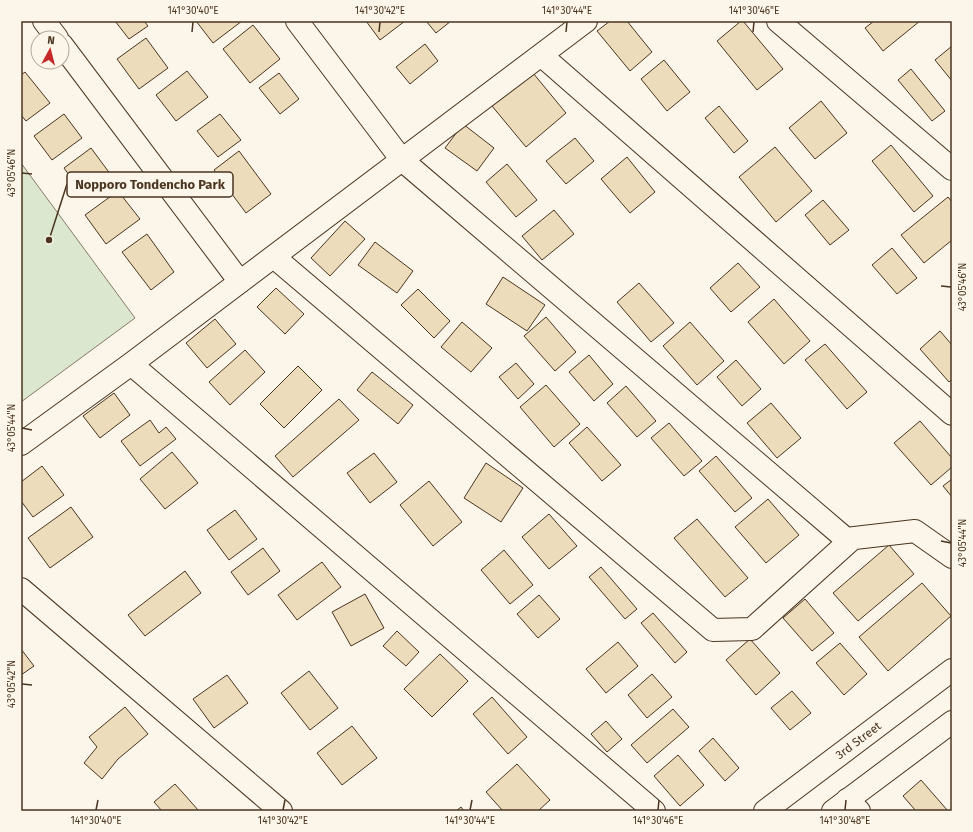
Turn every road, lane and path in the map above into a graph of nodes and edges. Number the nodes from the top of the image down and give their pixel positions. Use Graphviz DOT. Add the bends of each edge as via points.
graph roads {
  1 [pos="44,21"];
  2 [pos="297,21"];
  3 [pos="586,21"];
  4 [pos="778,21"];
  5 [pos="51,30"];
  6 [pos="70,55"];
  7 [pos="541,55"];
  8 [pos="402,160"];
  9 [pos="952,169"];
  10 [pos="274,257"];
  11 [pos="240,282"];
  12 [pos="131,364"];
  13 [pos="952,414"];
  14 [pos="21,444"];
  15 [pos="853,538"];
  16 [pos="952,557"];
  17 [pos="21,589"];
  18 [pos="952,670"];
  19 [pos="952,722"];
  20 [pos="846,807"];
  21 [pos="282,811"];
  22 [pos="654,811"];
  23 [pos="765,811"];
  1 -- 5 [label="street"];
  2 -- 8 [label="street"];
  3 -- 7 [label="street"];
  4 -- 9 [label="street"];
  6 -- 11 [label="street"];
  7 -- 8 [label="street"];
  7 -- 13 [label="street"];
  8 -- 10 [label="street"];
  8 -- 15 [label="street" via="846,539"];
  10 -- 11 [label="street"];
  10 -- 15 [label="street" via="713,630 752,629"];
  11 -- 12 [label="street"];
  12 -- 14 [label="street"];
  12 -- 22 [label="street"];
  15 -- 16 [label="street" via="915,531"];
  17 -- 21 [label="street"];
  18 -- 23 [label="street, 3rd Street"];
  19 -- 20 [label="street"];
}
